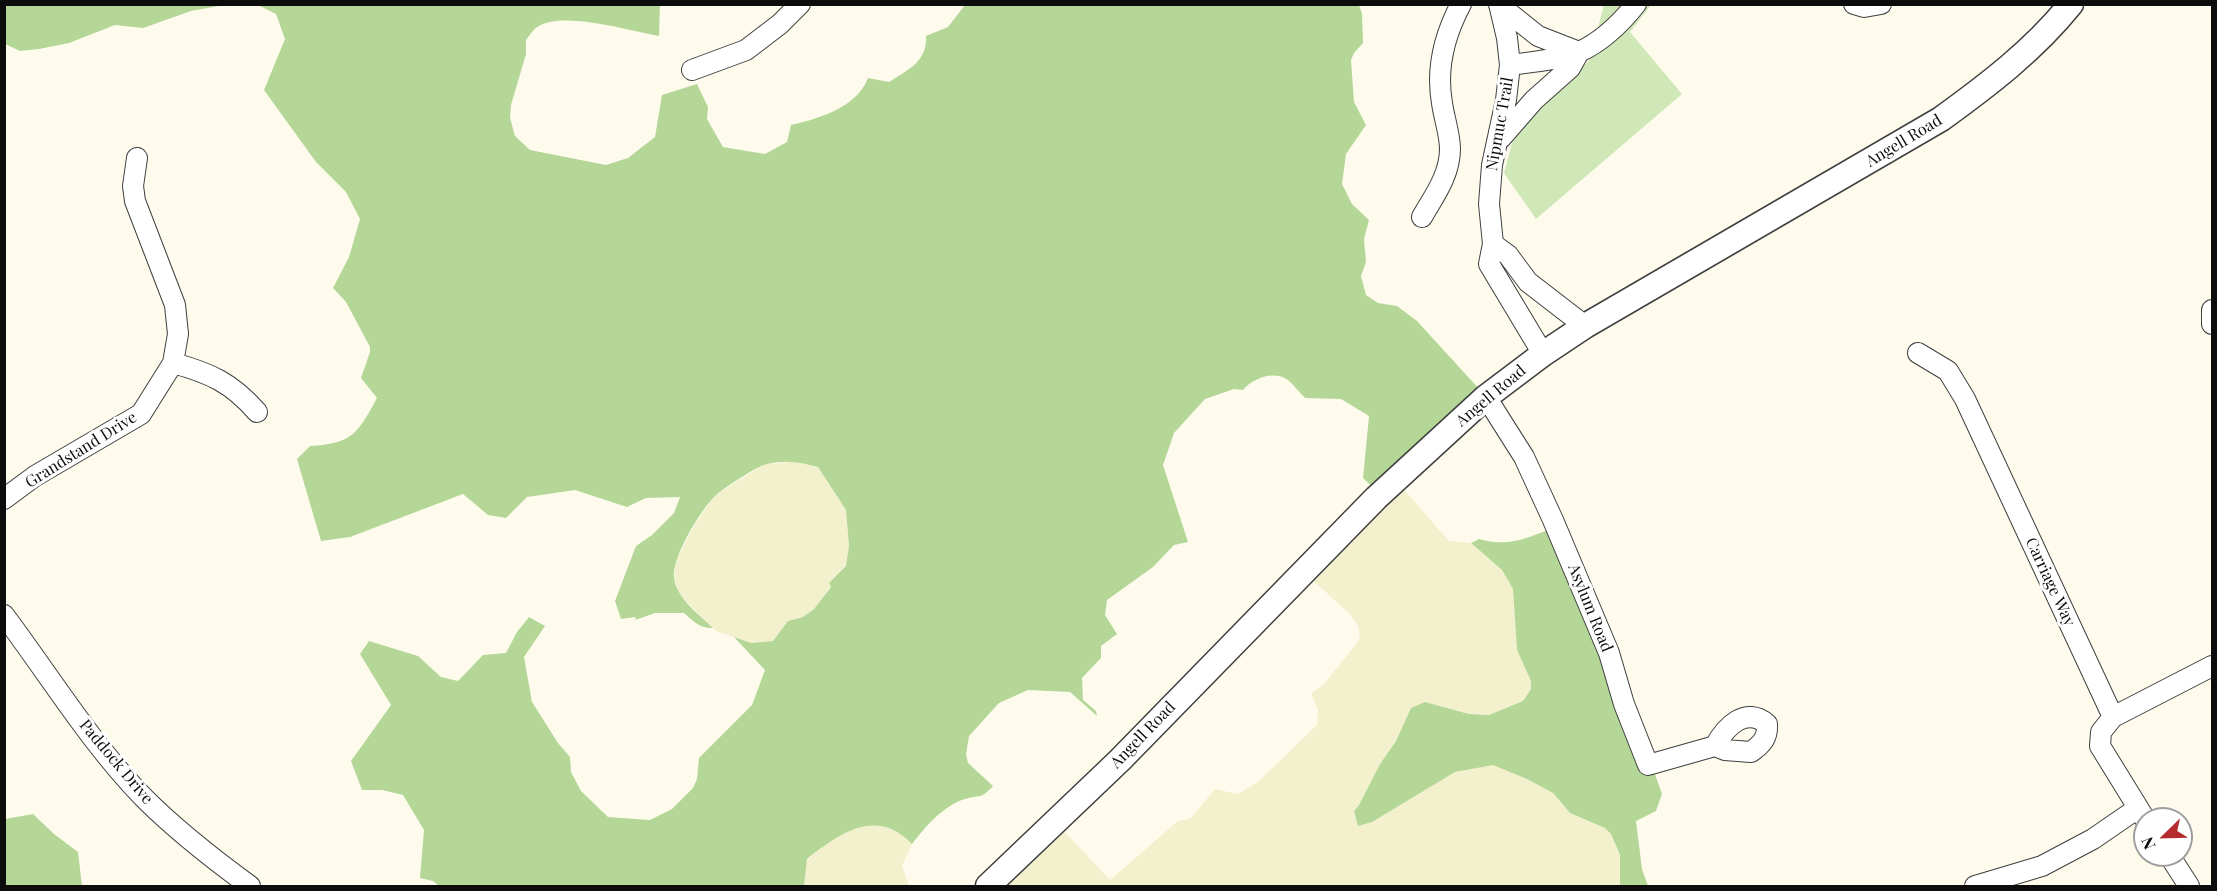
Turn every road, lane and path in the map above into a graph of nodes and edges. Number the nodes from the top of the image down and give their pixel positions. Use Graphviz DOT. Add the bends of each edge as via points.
graph roads {
  1 [pos="800,4"];
  2 [pos="1461,4"];
  3 [pos="1636,4"];
  4 [pos="1854,4"];
  5 [pos="1881,4"];
  6 [pos="2071,4"];
  7 [pos="1499,5"];
  8 [pos="1579,52"];
  9 [pos="1510,65"];
  10 [pos="692,70"];
  11 [pos="1499,140"];
  12 [pos="137,158"];
  13 [pos="1422,217"];
  14 [pos="1493,244"];
  15 [pos="2212,310"];
  16 [pos="2212,324"];
  17 [pos="1585,326"];
  18 [pos="1918,353"];
  19 [pos="1543,354"];
  20 [pos="173,363"];
  21 [pos="1486,397"];
  22 [pos="257,412"];
  23 [pos="4,499"];
  24 [pos="4,615"];
  25 [pos="2212,666"];
  26 [pos="2113,717"];
  27 [pos="1715,746"];
  28 [pos="2138,807"];
  29 [pos="2133,819"];
  30 [pos="2177,867"];
  31 [pos="250,886"];
  32 [pos="988,886"];
  33 [pos="1975,886"];
  34 [pos="2189,886"];
  1 -- 10 [label="street" via="746,50"];
  2 -- 13 [label="street" via="1447,33 1440,84 1450,149 1448,165 1443,182"];
  3 -- 8 [label="street" via="1612,30"];
  4 -- 5 [label="street"];
  6 -- 17 [label="street, Angell Road" via="1993,82 1941,119"];
  7 -- 8 [label="street" via="1538,36"];
  7 -- 9 [label="street, Nipmuc Trail"];
  8 -- 9 [label="street"];
  8 -- 11 [label="street" via="1570,68 1534,100"];
  9 -- 11 [label="street, Nipmuc Trail"];
  11 -- 14 [label="street, Nipmuc Trail" via="1492,165 1489,204"];
  12 -- 20 [label="street, Grandstand Drive" via="135,201 175,305 178,334"];
  14 -- 17 [label="street" via="1508,255 1528,282"];
  14 -- 19 [label="street, Nipmuc Trail" via="1489,264"];
  15 -- 16 [label="street"];
  17 -- 19 [label="street, Angell Road"];
  18 -- 26 [label="street, Carriage Way" via="1948,371 1965,399"];
  19 -- 21 [label="street, Angell Road"];
  20 -- 22 [label="street" via="224,381"];
  20 -- 23 [label="street, Grandstand Drive" via="141,414 35,476"];
  21 -- 27 [label="street, Asylum Road" via="1524,457 1553,520 1609,653 1648,765"];
  21 -- 32 [label="street, Angell Road" via="1376,498 1120,760"];
  24 -- 31 [label="street, Paddock Drive" via="103,751 143,797"];
  25 -- 26 [label="street"];
  26 -- 28 [label="street" via="2101,732 2100,746"];
  29 -- 33 [label="street" via="2042,866"];
  30 -- 34 [label="street"];
}
